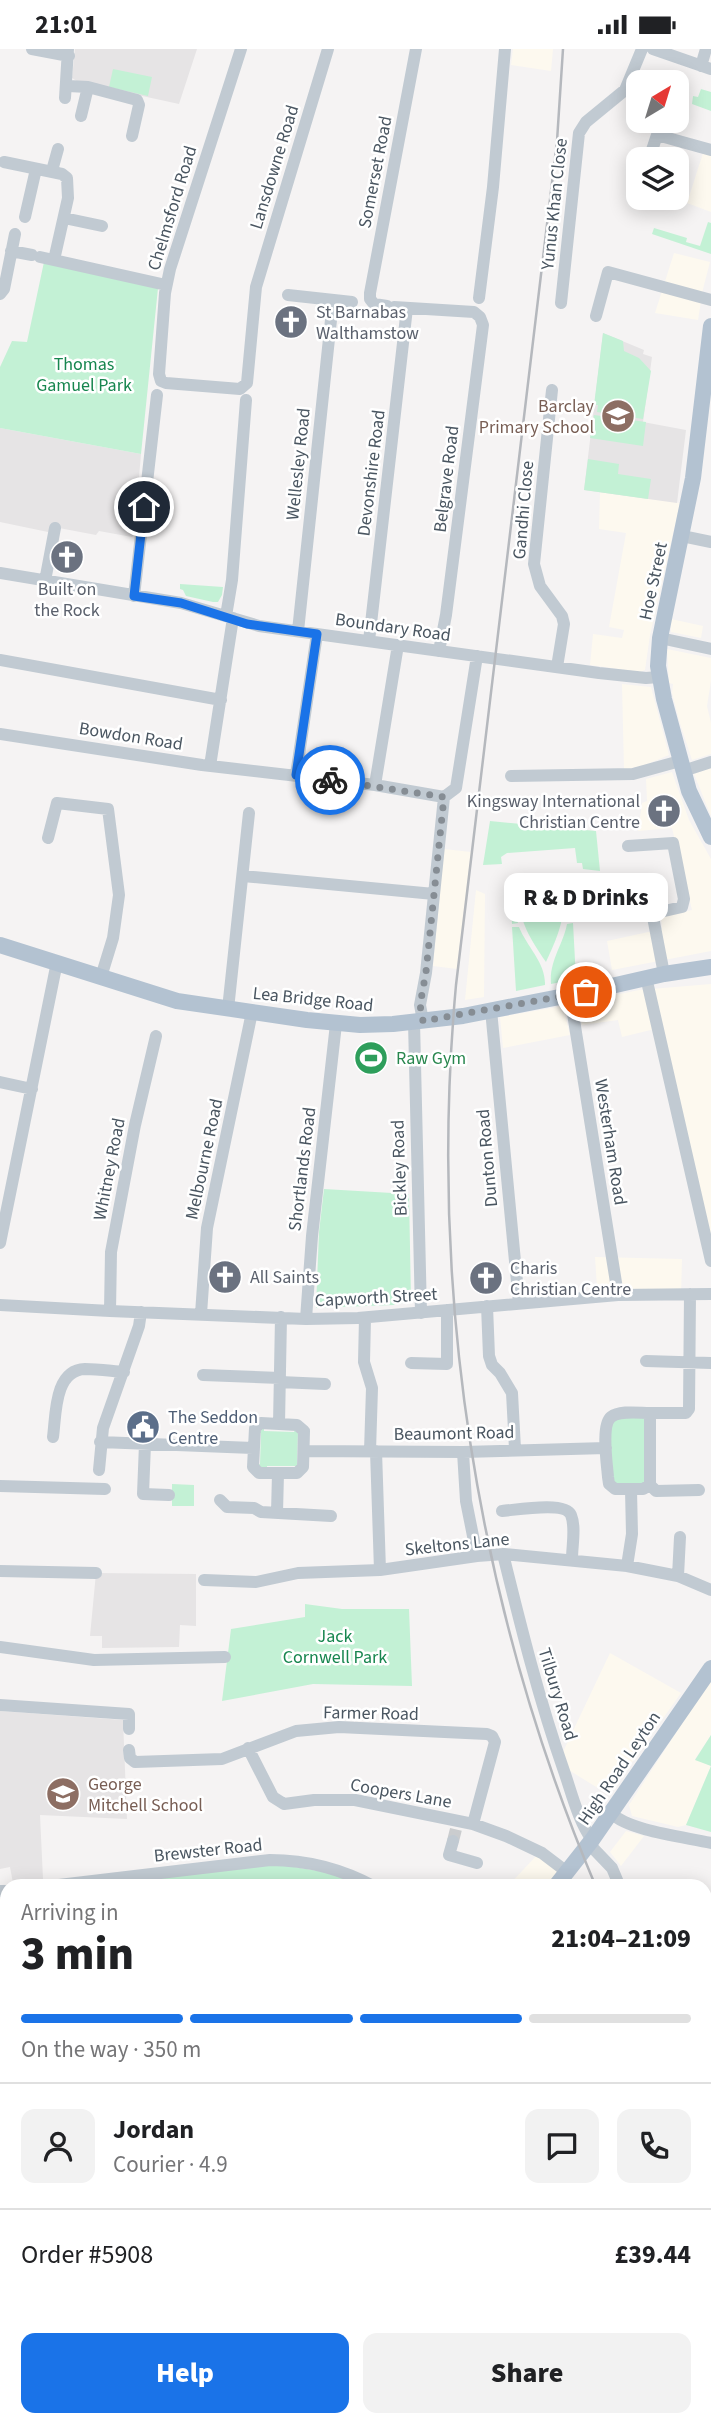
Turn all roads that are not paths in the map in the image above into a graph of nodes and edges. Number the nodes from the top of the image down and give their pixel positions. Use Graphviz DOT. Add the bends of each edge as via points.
graph roads {
  1 [pos="32,49"];
  2 [pos="241,49"];
  3 [pos="328,49"];
  4 [pos="416,49"];
  5 [pos="505,49"];
  6 [pos="642,49"];
  7 [pos="653,49"];
  8 [pos="706,49"];
  9 [pos="69,53"];
  10 [pos="706,67"];
  11 [pos="88,87"];
  12 [pos="81,116"];
  13 [pos="132,136"];
  14 [pos="653,147"];
  15 [pos="58,149"];
  16 [pos="711,150"];
  17 [pos="4,162"];
  18 [pos="36,169"];
  19 [pos="55,172"];
  20 [pos="25,217"];
  21 [pos="64,218"];
  22 [pos="102,226"];
  23 [pos="15,235"];
  24 [pos="12,251"];
  25 [pos="54,260"];
  26 [pos="166,285"];
  27 [pos="0,294"];
  28 [pos="288,295"];
  29 [pos="479,298"];
  30 [pos="711,300"];
  31 [pos="333,301"];
  32 [pos="352,302"];
  33 [pos="561,303"];
  34 [pos="396,307"];
  35 [pos="596,316"];
  36 [pos="711,326"];
  37 [pos="552,390"];
  38 [pos="157,394"];
  39 [pos="244,394"];
  40 [pos="707,401"];
  41 [pos="55,528"];
  42 [pos="682,536"];
  43 [pos="711,542"];
  44 [pos="0,573"];
  45 [pos="45,582"];
  46 [pos="134,596"];
  47 [pos="230,617"];
  48 [pos="298,631"];
  49 [pos="317,634"];
  50 [pos="660,638"];
  51 [pos="369,641"];
  52 [pos="398,645"];
  53 [pos="711,649"];
  54 [pos="439,651"];
  55 [pos="478,656"];
  56 [pos="0,660"];
  57 [pos="557,667"];
  58 [pos="659,677"];
  59 [pos="221,700"];
  60 [pos="0,734"];
  61 [pos="711,762"];
  62 [pos="210,766"];
  63 [pos="682,766"];
  64 [pos="296,775"];
  65 [pos="511,776"];
  66 [pos="376,785"];
  67 [pos="444,797"];
  68 [pos="249,813"];
  69 [pos="711,837"];
  70 [pos="48,838"];
  71 [pos="628,846"];
  72 [pos="243,876"];
  73 [pos="434,894"];
  74 [pos="0,945"];
  75 [pos="57,963"];
  76 [pos="711,967"];
  77 [pos="664,974"];
  78 [pos="102,977"];
  79 [pos="646,977"];
  80 [pos="570,995"];
  81 [pos="228,1009"];
  82 [pos="491,1010"];
  83 [pos="252,1012"];
  84 [pos="419,1022"];
  85 [pos="337,1024"];
  86 [pos="156,1036"];
  87 [pos="0,1083"];
  88 [pos="32,1089"];
  89 [pos="0,1243"];
  90 [pos="711,1261"];
  91 [pos="690,1294"];
  92 [pos="711,1294"];
  93 [pos="618,1295"];
  94 [pos="519,1303"];
  95 [pos="0,1305"];
  96 [pos="488,1306"];
  97 [pos="447,1310"];
  98 [pos="110,1311"];
  99 [pos="141,1312"];
  100 [pos="421,1313"];
  101 [pos="201,1314"];
  102 [pos="281,1317"];
  103 [pos="306,1318"];
  104 [pos="365,1318"];
  105 [pos="646,1361"];
  106 [pos="690,1362"];
  107 [pos="411,1363"];
  108 [pos="711,1363"];
  109 [pos="124,1372"];
  110 [pos="203,1375"];
  111 [pos="280,1380"];
  112 [pos="325,1384"];
  113 [pos="650,1413"];
  114 [pos="279,1424"];
  115 [pos="53,1437"];
  116 [pos="100,1442"];
  117 [pos="145,1444"];
  118 [pos="253,1448"];
  119 [pos="606,1448"];
  120 [pos="515,1449"];
  121 [pos="303,1451"];
  122 [pos="373,1451"];
  123 [pos="464,1452"];
  124 [pos="278,1473"];
  125 [pos="650,1485"];
  126 [pos="0,1486"];
  127 [pos="631,1490"];
  128 [pos="699,1490"];
  129 [pos="169,1495"];
  130 [pos="220,1500"];
  131 [pos="502,1511"];
  132 [pos="277,1513"];
  133 [pos="331,1516"];
  134 [pos="680,1537"];
  135 [pos="503,1554"];
  136 [pos="477,1556"];
  137 [pos="572,1559"];
  138 [pos="628,1566"];
  139 [pos="380,1570"];
  140 [pos="0,1571"];
  141 [pos="96,1573"];
  142 [pos="678,1576"];
  143 [pos="204,1580"];
  144 [pos="711,1590"];
  145 [pos="0,1647"];
  146 [pos="225,1657"];
  147 [pos="711,1668"];
  148 [pos="0,1705"];
  149 [pos="130,1729"];
  150 [pos="248,1748"];
  151 [pos="129,1750"];
  152 [pos="611,1813"];
  153 [pos="473,1824"];
  154 [pos="456,1830"];
  155 [pos="591,1842"];
  156 [pos="711,1843"];
  157 [pos="477,1863"];
  158 [pos="567,1872"];
  159 [pos="104,1879"];
  160 [pos="354,1879"];
  161 [pos="561,1879"];
  162 [pos="617,1879"];
  1 -- 9 [label="street"];
  2 -- 26 [label="street, Chelmsford Road"];
  3 -- 39 [label="street, Lansdowne Road" via="255,296"];
  4 -- 34 [label="street, Somerset Road" via="370,293 376,305"];
  5 -- 29 [label="street"];
  6 -- 33 [label="street, Yunus Khan Close" via="625,90 579,133"];
  7 -- 10 [label="street"];
  8 -- 10 [label="street"];
  9 -- 11 [label="street" via="66,92"];
  11 -- 12 [label="street"];
  11 -- 13 [label="street" via="137,100"];
  14 -- 16 [label="street" via="657,135"];
  15 -- 19 [label="street"];
  17 -- 18 [label="street"];
  18 -- 19 [label="street"];
  18 -- 20 [label="street"];
  19 -- 21 [label="street" via="67,178"];
  21 -- 22 [label="street"];
  21 -- 25 [label="street"];
  23 -- 24 [label="street"];
  24 -- 25 [label="street"];
  24 -- 27 [label="street"];
  25 -- 26 [label="street"];
  26 -- 39 [label="street, Chelmsford Road" via="161,381"];
  28 -- 31 [label="street"];
  30 -- 35 [label="street" via="608,272"];
  31 -- 32 [label="street"];
  31 -- 48 [label="street, Wellesley Road"];
  34 -- 51 [label="street, Devonshire Road"];
  34 -- 54 [label="street, Belgrave Road" via="476,313 483,326"];
  36 -- 40 [label="main road, Hoe Street"];
  37 -- 57 [label="street, Gandhi Close" via="534,564 540,586 564,624"];
  38 -- 46 [label="street"];
  39 -- 47 [label="street, Lansdowne Road"];
  40 -- 42 [label="main road, Hoe Street"];
  41 -- 45 [label="street"];
  42 -- 43 [label="street"];
  42 -- 50 [label="main road, Hoe Street"];
  44 -- 45 [label="street, Boundary Road"];
  45 -- 46 [label="street, Boundary Road"];
  46 -- 47 [label="street, Boundary Road"];
  47 -- 48 [label="street, Boundary Road"];
  47 -- 59 [label="street, Lansdowne Road"];
  48 -- 49 [label="street, Boundary Road"];
  49 -- 51 [label="street, Boundary Road"];
  49 -- 64 [label="street"];
  50 -- 53 [label="street"];
  50 -- 58 [label="main road, Hoe Street"];
  51 -- 52 [label="street, Boundary Road"];
  52 -- 54 [label="street, Boundary Road"];
  52 -- 66 [label="street"];
  54 -- 55 [label="street, Boundary Road"];
  55 -- 57 [label="street, Boundary Road"];
  55 -- 67 [label="street" via="456,788"];
  56 -- 59 [label="street"];
  57 -- 58 [label="street, Boundary Road"];
  58 -- 63 [label="main road, Hoe Street"];
  59 -- 62 [label="street, Lansdowne Road"];
  60 -- 62 [label="street, Bowdon Road"];
  61 -- 63 [label="street"];
  62 -- 64 [label="street, Bowdon Road"];
  63 -- 65 [label="street" via="632,774"];
  63 -- 69 [label="main road, Hoe Street" via="693,803"];
  64 -- 66 [label="street, Bowdon Road"];
  66 -- 67 [label="street, Bowdon Road"];
  67 -- 73 [label="street, Bickley Road"];
  68 -- 72 [label="street"];
  70 -- 78 [label="street" via="57,803 108,809 119,895"];
  71 -- 77 [label="street" via="673,843 682,907 653,917"];
  72 -- 73 [label="street"];
  72 -- 81 [label="street"];
  73 -- 84 [label="street, Bickley Road"];
  74 -- 75 [label="main road, Lea Bridge Road"];
  75 -- 78 [label="main road, Lea Bridge Road"];
  75 -- 88 [label="street"];
  76 -- 77 [label="main road, Lea Bridge Road"];
  77 -- 79 [label="main road, Lea Bridge Road"];
  78 -- 81 [label="main road, Lea Bridge Road" via="169,999"];
  79 -- 80 [label="main road, Lea Bridge Road"];
  79 -- 90 [label="street"];
  80 -- 82 [label="main road, Lea Bridge Road"];
  80 -- 93 [label="street, Westerham Road"];
  81 -- 83 [label="main road, Lea Bridge Road"];
  82 -- 84 [label="main road, Lea Bridge Road"];
  82 -- 94 [label="street, Dunton Road"];
  83 -- 85 [label="main road, Lea Bridge Road"];
  83 -- 101 [label="street, Melbourne Road" via="207,1229"];
  84 -- 85 [label="main road, Lea Bridge Road"];
  84 -- 100 [label="street, Bickley Road"];
  85 -- 103 [label="street, Shortlands Road"];
  86 -- 98 [label="street, Whitney Road" via="111,1252"];
  87 -- 88 [label="street"];
  88 -- 89 [label="street"];
  91 -- 92 [label="street, Capworth Street"];
  91 -- 93 [label="street, Capworth Street"];
  91 -- 106 [label="street"];
  93 -- 94 [label="street, Capworth Street"];
  94 -- 96 [label="street, Capworth Street"];
  95 -- 98 [label="street, Capworth Street"];
  96 -- 97 [label="street, Capworth Street"];
  96 -- 120 [label="street" via="489,1356 512,1393"];
  97 -- 100 [label="street, Capworth Street"];
  97 -- 107 [label="street" via="447,1364"];
  98 -- 99 [label="street, Capworth Street"];
  99 -- 101 [label="street, Capworth Street"];
  99 -- 109 [label="street"];
  100 -- 104 [label="street, Capworth Street"];
  101 -- 102 [label="street, Capworth Street"];
  102 -- 103 [label="street, Capworth Street"];
  102 -- 111 [label="street"];
  103 -- 104 [label="street, Capworth Street"];
  104 -- 122 [label="street" via="364,1362 372,1388"];
  105 -- 106 [label="street"];
  106 -- 108 [label="street"];
  106 -- 113 [label="street" via="690,1409 686,1413"];
  109 -- 115 [label="street" via="86,1369 66,1378"];
  109 -- 116 [label="street"];
  110 -- 111 [label="street"];
  111 -- 112 [label="street"];
  111 -- 114 [label="street"];
  113 -- 119 [label="street" via="610,1417"];
  113 -- 125 [label="street"];
  114 -- 118 [label="street" via="261,1423 255,1428"];
  114 -- 121 [label="street" via="298,1425 304,1431"];
  116 -- 117 [label="street"];
  116 -- 126 [label="street" via="100,1481"];
  117 -- 118 [label="street"];
  117 -- 129 [label="street" via="143,1494"];
  118 -- 124 [label="street" via="253,1467 260,1473"];
  119 -- 120 [label="street, Beaumont Road"];
  119 -- 127 [label="street" via="609,1484"];
  120 -- 123 [label="street, Beaumont Road"];
  121 -- 122 [label="street, Beaumont Road"];
  121 -- 124 [label="street" via="303,1467 298,1473"];
  122 -- 123 [label="street, Beaumont Road"];
  122 -- 139 [label="street"];
  123 -- 136 [label="street" via="466,1501"];
  124 -- 132 [label="street"];
  125 -- 127 [label="street"];
  125 -- 128 [label="street" via="656,1491"];
  127 -- 138 [label="street"];
  130 -- 132 [label="street" via="227,1507"];
  131 -- 137 [label="street" via="568,1510"];
  132 -- 133 [label="street"];
  134 -- 142 [label="street"];
  135 -- 136 [label="street, Skeltons Lane"];
  135 -- 137 [label="street, Skeltons Lane"];
  135 -- 155 [label="street, Tilbury Road" via="553,1739"];
  136 -- 139 [label="street, Skeltons Lane"];
  137 -- 138 [label="street, Skeltons Lane"];
  138 -- 142 [label="street, Skeltons Lane"];
  139 -- 143 [label="street, Skeltons Lane" via="298,1573 256,1582"];
  140 -- 141 [label="street"];
  142 -- 144 [label="street, Skeltons Lane"];
  145 -- 146 [label="street" via="94,1660"];
  147 -- 152 [label="main road, High Road Leyton"];
  148 -- 149 [label="street" via="129,1714"];
  150 -- 151 [label="street, Farmer Road" via="222,1759 135,1762"];
  150 -- 153 [label="street, Farmer Road" via="296,1731 339,1727 487,1734 495,1742"];
  150 -- 154 [label="street, Coopers Lane" via="273,1797 284,1804 355,1800"];
  152 -- 155 [label="main road, High Road Leyton"];
  152 -- 156 [label="street" via="631,1826"];
  153 -- 154 [label="street, Coopers Lane"];
  153 -- 158 [label="street, Coopers Lane" via="542,1853"];
  154 -- 157 [label="street" via="449,1855"];
  155 -- 158 [label="main road, High Road Leyton"];
  155 -- 162 [label="street, Tilbury Road"];
  158 -- 161 [label="main road, High Road Leyton"];
  159 -- 160 [label="street, Brewster Road" via="270,1860 327,1868"];
}
